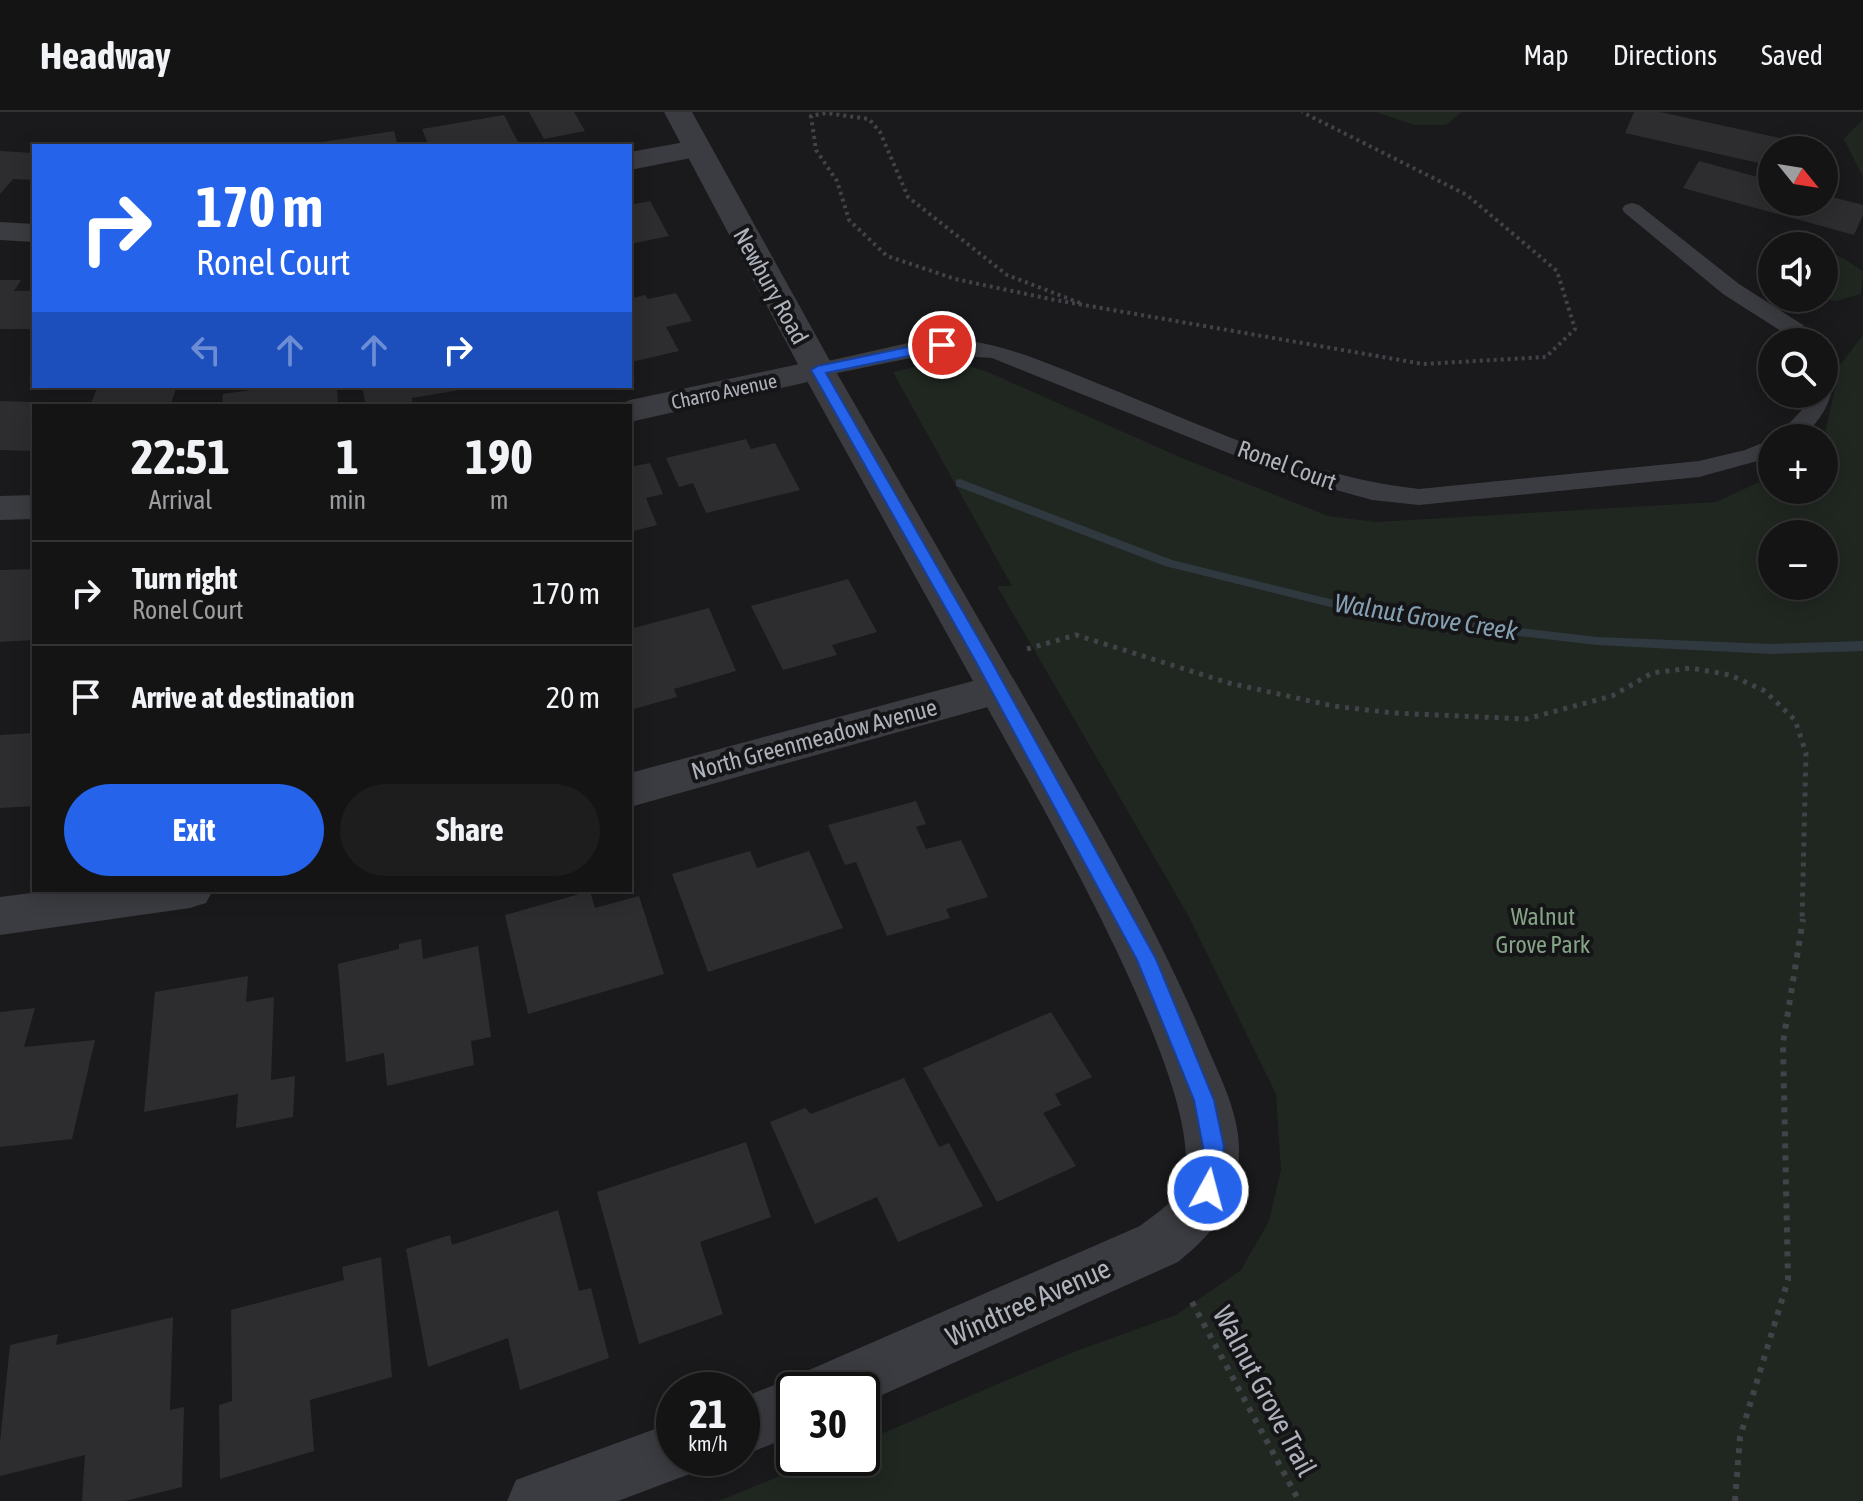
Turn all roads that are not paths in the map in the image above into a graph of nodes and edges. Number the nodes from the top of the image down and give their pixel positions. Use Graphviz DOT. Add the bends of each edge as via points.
graph roads {
  1 [pos="678,112"];
  2 [pos="696,149"];
  3 [pos="632,161"];
  4 [pos="1632,209"];
  5 [pos="0,231"];
  6 [pos="32,233"];
  7 [pos="1792,328"];
  8 [pos="818,370"];
  9 [pos="632,411"];
  10 [pos="1758,454"];
  11 [pos="32,507"];
  12 [pos="0,508"];
  13 [pos="998,689"];
  14 [pos="632,789"];
  15 [pos="175,892"];
  16 [pos="0,916"];
  17 [pos="1208,1190"];
  18 [pos="870,1372"];
  19 [pos="656,1458"];
  20 [pos="537,1501"];
  1 -- 2 [label="street, Newbury Road"];
  2 -- 3 [label="street"];
  2 -- 8 [label="street, Newbury Road"];
  4 -- 7 [label="lane" via="1731,289"];
  5 -- 6 [label="street"];
  8 -- 9 [label="street, Charro Avenue"];
  8 -- 10 [label="lane, Ronel Court" via="942,345 971,345 1308,475 1372,492 1419,497 1699,469"];
  8 -- 13 [label="street, Newbury Road"];
  11 -- 12 [label="street"];
  13 -- 14 [label="street, North Greenmeadow Avenue"];
  13 -- 17 [label="street, Newbury Road" via="1146,959 1204,1100 1213,1147"];
  15 -- 16 [label="street"];
  17 -- 18 [label="street, Windtree Avenue" via="1188,1221 1159,1244"];
  19 -- 20 [label="street"];
}
